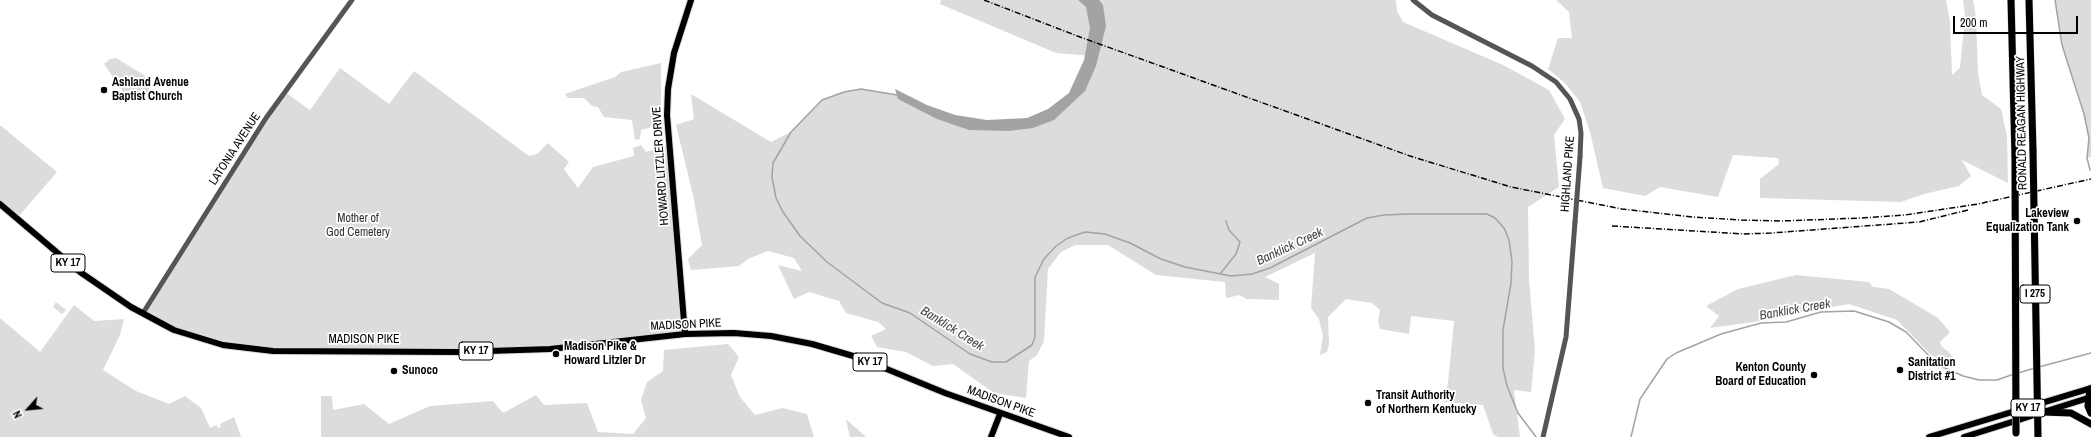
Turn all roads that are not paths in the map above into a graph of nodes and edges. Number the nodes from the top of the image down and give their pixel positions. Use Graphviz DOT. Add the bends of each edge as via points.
graph roads {
  1 [pos="352,0"];
  2 [pos="691,0"];
  3 [pos="1413,0"];
  4 [pos="2011,0"];
  5 [pos="2029,0"];
  6 [pos="0,204"];
  7 [pos="143,313"];
  8 [pos="685,334"];
  9 [pos="2090,388"];
  10 [pos="2090,397"];
  11 [pos="2043,412"];
  12 [pos="2091,413"];
  13 [pos="1000,414"];
  14 [pos="2091,424"];
  15 [pos="2016,436"];
  16 [pos="991,437"];
  17 [pos="1069,437"];
  18 [pos="1543,437"];
  19 [pos="1929,437"];
  20 [pos="1964,437"];
  21 [pos="2038,437"];
  1 -- 7 [label="street, LATONIA AVENUE" via="266,118"];
  2 -- 8 [label="main road, HOWARD LITZLER DRIVE" via="674,53 666,115"];
  3 -- 18 [label="street, HIGHLAND PIKE, bridge" via="1432,15 1532,66 1556,82 1570,99 1579,119 1580,157 1569,315"];
  4 -- 15 [label="highway, RONALD REAGAN HIGHWAY / I 275, bridge" via="2015,157"];
  5 -- 21 [label="highway, RONALD REAGAN HIGHWAY / I 275, bridge"];
  6 -- 7 [label="main road, KY 17" via="80,272"];
  7 -- 8 [label="main road, MADISON PIKE / KY 17" via="174,330 205,341 238,348 289,351 550,349"];
  8 -- 13 [label="main road, MADISON PIKE / KY 17" via="749,333 812,344 860,358"];
  9 -- 10 [label="highway"];
  9 -- 19 [label="main road, KY 17"];
  10 -- 11 [label="main road, KY 17"];
  10 -- 12 [label="highway" via="2088,406"];
  11 -- 14 [label="highway" via="2071,413"];
  11 -- 20 [label="main road, KY 17"];
  13 -- 16 [label="main road"];
  13 -- 17 [label="main road, MADISON PIKE / KY 17"];
}
